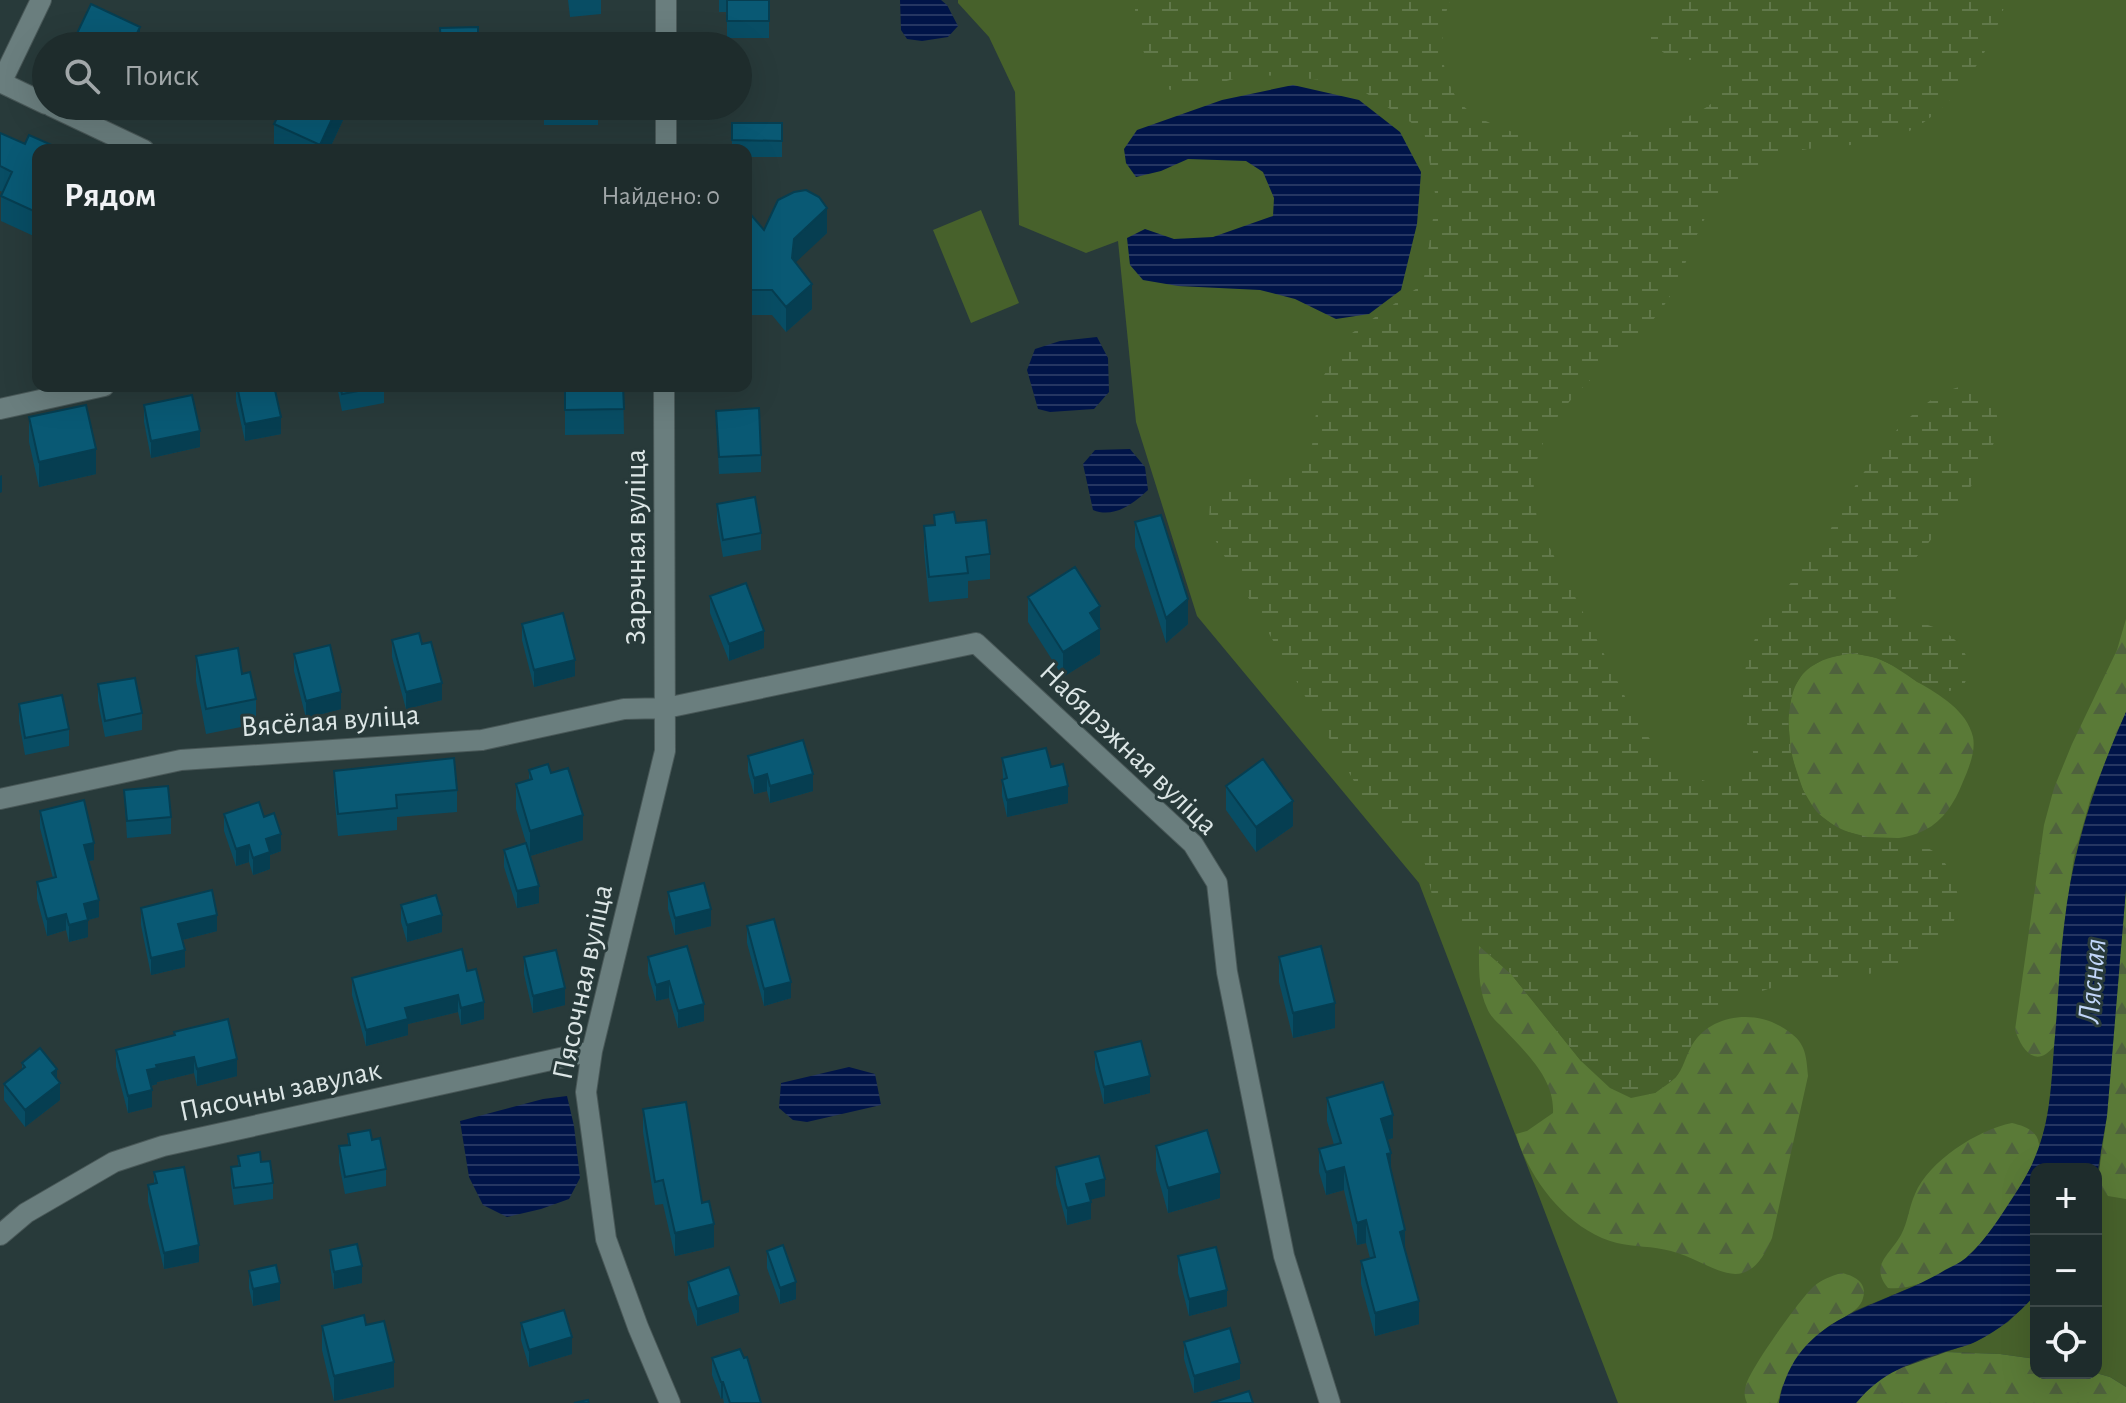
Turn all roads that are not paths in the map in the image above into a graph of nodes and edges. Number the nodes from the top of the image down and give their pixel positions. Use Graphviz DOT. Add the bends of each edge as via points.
graph roads {
  1 [pos="41,0"];
  2 [pos="666,0"];
  3 [pos="666,32"];
  4 [pos="1,82"];
  5 [pos="32,97"];
  6 [pos="80,120"];
  7 [pos="666,120"];
  8 [pos="131,144"];
  9 [pos="666,144"];
  10 [pos="77,392"];
  11 [pos="664,392"];
  12 [pos="0,409"];
  13 [pos="666,708"];
  14 [pos="0,799"];
  15 [pos="592,1051"];
  16 [pos="0,1235"];
  17 [pos="670,1403"];
  18 [pos="1330,1403"];
  1 -- 4 [label="street"];
  2 -- 3 [label="street"];
  4 -- 5 [label="street"];
  6 -- 8 [label="street"];
  7 -- 9 [label="street"];
  10 -- 12 [label="street"];
  11 -- 13 [label="street, Зарэчная вуліца"];
  13 -- 14 [label="street, Вясёлая вуліца" via="624,709 482,740 181,760"];
  13 -- 15 [label="street, Пясочная вуліца" via="665,751"];
  13 -- 18 [label="street, Набярэжная вуліца" via="976,643 1193,844 1217,883 1227,972 1284,1256"];
  15 -- 16 [label="street, Пясочны завулак" via="163,1146 114,1162 26,1213"];
  15 -- 17 [label="street, Пясочная вуліца" via="586,1092 606,1239"];
}
